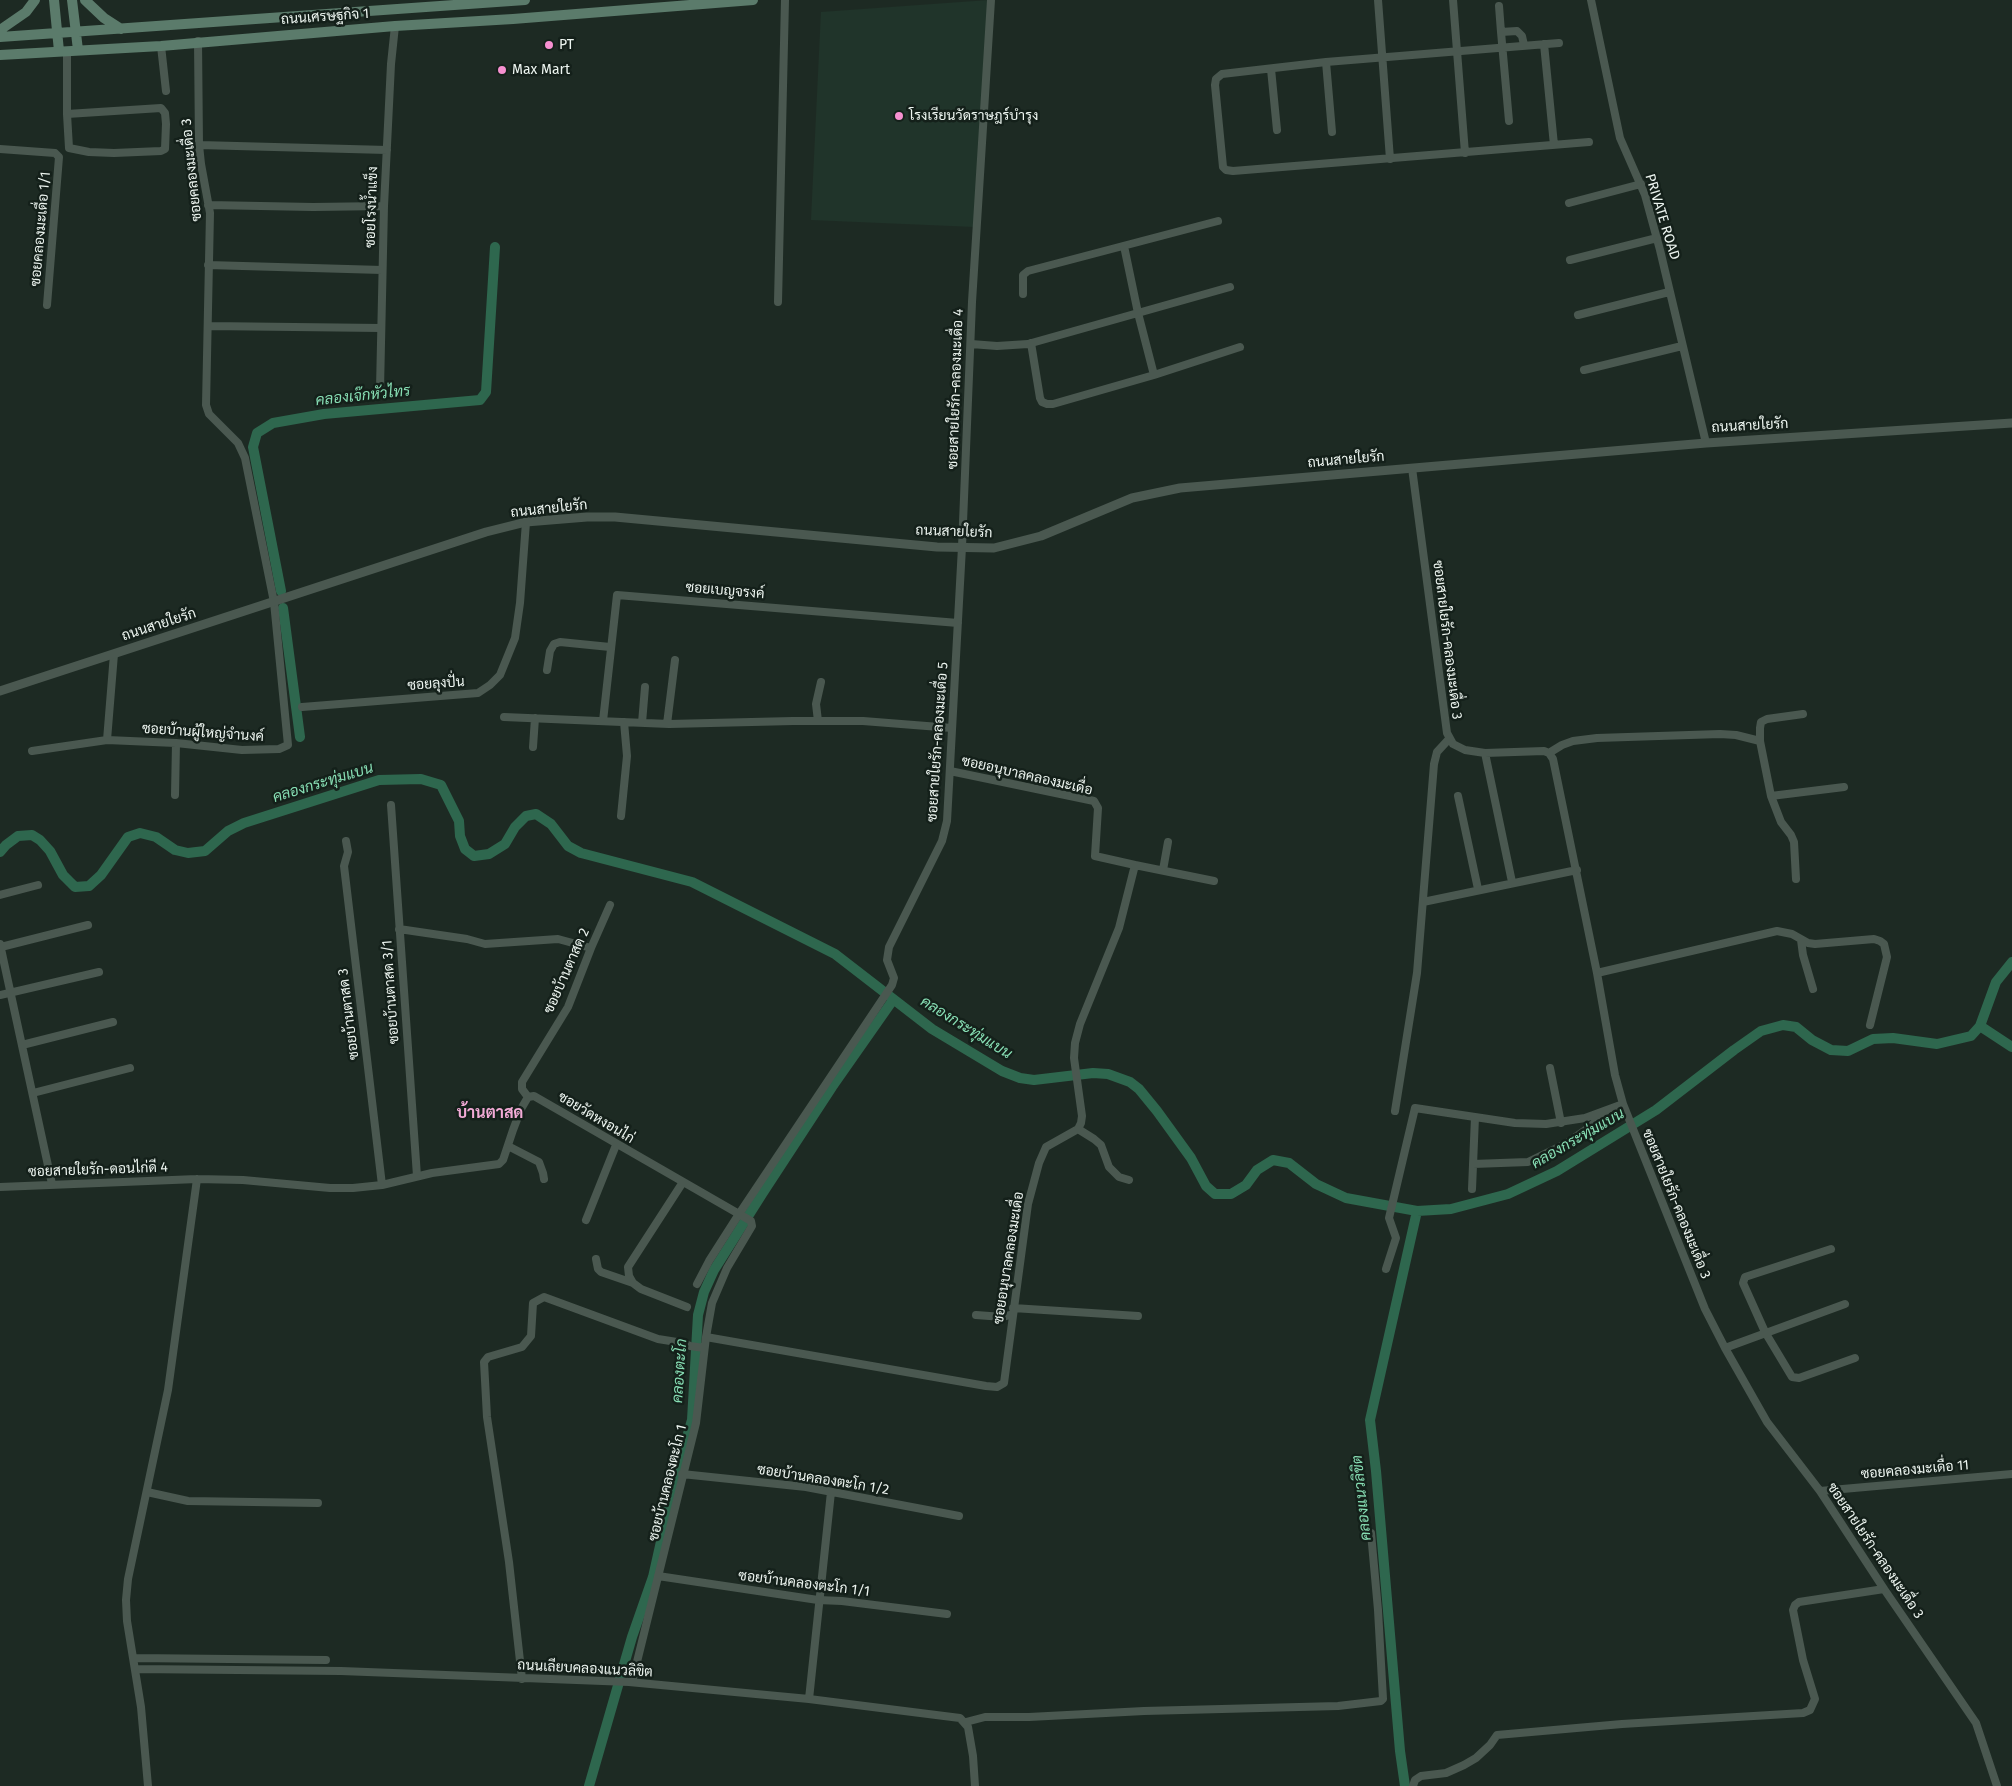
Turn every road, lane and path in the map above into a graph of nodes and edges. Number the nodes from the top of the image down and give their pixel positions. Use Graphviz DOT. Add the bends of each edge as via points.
graph roads {
  1 [pos="35,0"];
  2 [pos="54,0"];
  3 [pos="72,0"];
  4 [pos="85,0"];
  5 [pos="525,0"];
  6 [pos="753,0"];
  7 [pos="785,0"];
  8 [pos="991,0"];
  9 [pos="1378,0"];
  10 [pos="1453,0"];
  11 [pos="1591,0"];
  12 [pos="502,1"];
  13 [pos="439,3"];
  14 [pos="1499,6"];
  15 [pos="395,26"];
  16 [pos="121,29"];
  17 [pos="0,30"];
  18 [pos="76,31"];
  19 [pos="57,32"];
  20 [pos="1501,32"];
  21 [pos="0,37"];
  22 [pos="198,41"];
  23 [pos="1560,43"];
  24 [pos="1544,44"];
  25 [pos="161,46"];
  26 [pos="1524,46"];
  27 [pos="1502,48"];
  28 [pos="78,50"];
  29 [pos="63,51"];
  30 [pos="1457,52"];
  31 [pos="0,55"];
  32 [pos="1384,58"];
  33 [pos="1326,62"];
  34 [pos="1271,68"];
  35 [pos="166,91"];
  36 [pos="66,114"];
  37 [pos="1509,121"];
  38 [pos="1277,130"];
  39 [pos="1332,132"];
  40 [pos="1589,142"];
  41 [pos="199,144"];
  42 [pos="1554,145"];
  43 [pos="0,148"];
  44 [pos="387,150"];
  45 [pos="1465,152"];
  46 [pos="1390,159"];
  47 [pos="1641,184"];
  48 [pos="1569,203"];
  49 [pos="208,205"];
  50 [pos="384,206"];
  51 [pos="1218,222"];
  52 [pos="1657,238"];
  53 [pos="1124,246"];
  54 [pos="1570,260"];
  55 [pos="208,265"];
  56 [pos="382,270"];
  57 [pos="1230,287"];
  58 [pos="1669,292"];
  59 [pos="1023,294"];
  60 [pos="778,302"];
  61 [pos="46,305"];
  62 [pos="1138,313"];
  63 [pos="1578,315"];
  64 [pos="208,326"];
  65 [pos="380,328"];
  66 [pos="1032,343"];
  67 [pos="971,344"];
  68 [pos="1682,346"];
  69 [pos="1240,347"];
  70 [pos="1584,370"];
  71 [pos="1154,374"];
  72 [pos="380,389"];
  73 [pos="2012,422"];
  74 [pos="1706,443"];
  75 [pos="1412,468"];
  76 [pos="526,522"];
  77 [pos="962,547"];
  78 [pos="274,602"];
  79 [pos="958,623"];
  80 [pos="610,647"];
  81 [pos="114,654"];
  82 [pos="675,660"];
  83 [pos="547,670"];
  84 [pos="821,682"];
  85 [pos="645,687"];
  86 [pos="0,691"];
  87 [pos="302,707"];
  88 [pos="1803,714"];
  89 [pos="504,717"];
  90 [pos="535,718"];
  91 [pos="602,721"];
  92 [pos="818,721"];
  93 [pos="624,722"];
  94 [pos="642,723"];
  95 [pos="667,724"];
  96 [pos="952,728"];
  97 [pos="1449,739"];
  98 [pos="107,740"];
  99 [pos="1760,741"];
  100 [pos="176,743"];
  101 [pos="533,747"];
  102 [pos="32,750"];
  103 [pos="1485,753"];
  104 [pos="1549,753"];
  105 [pos="950,771"];
  106 [pos="1844,786"];
  107 [pos="175,795"];
  108 [pos="1458,796"];
  109 [pos="1771,796"];
  110 [pos="391,805"];
  111 [pos="621,816"];
  112 [pos="346,841"];
  113 [pos="1168,842"];
  114 [pos="1135,865"];
  115 [pos="1163,870"];
  116 [pos="1577,870"];
  117 [pos="1796,879"];
  118 [pos="1214,881"];
  119 [pos="1512,882"];
  120 [pos="38,885"];
  121 [pos="1478,889"];
  122 [pos="0,895"];
  123 [pos="1423,902"];
  124 [pos="610,905"];
  125 [pos="88,925"];
  126 [pos="399,929"];
  127 [pos="1801,940"];
  128 [pos="0,945"];
  129 [pos="591,948"];
  130 [pos="99,972"];
  131 [pos="1597,973"];
  132 [pos="1814,990"];
  133 [pos="11,992"];
  134 [pos="0,995"];
  135 [pos="113,1022"];
  136 [pos="1870,1025"];
  137 [pos="22,1045"];
  138 [pos="130,1068"];
  139 [pos="1550,1068"];
  140 [pos="33,1093"];
  141 [pos="528,1097"];
  142 [pos="1623,1104"];
  143 [pos="1395,1111"];
  144 [pos="1606,1111"];
  145 [pos="1475,1117"];
  146 [pos="1561,1123"];
  147 [pos="1078,1129"];
  148 [pos="616,1145"];
  149 [pos="508,1146"];
  150 [pos="1473,1164"];
  151 [pos="417,1176"];
  152 [pos="197,1179"];
  153 [pos="544,1179"];
  154 [pos="1129,1180"];
  155 [pos="683,1182"];
  156 [pos="52,1184"];
  157 [pos="382,1185"];
  158 [pos="0,1187"];
  159 [pos="1472,1189"];
  160 [pos="740,1215"];
  161 [pos="586,1220"];
  162 [pos="1831,1249"];
  163 [pos="596,1259"];
  164 [pos="1386,1269"];
  165 [pos="633,1283"];
  166 [pos="697,1284"];
  167 [pos="1845,1304"];
  168 [pos="687,1308"];
  169 [pos="1013,1311"];
  170 [pos="976,1315"];
  171 [pos="1138,1316"];
  172 [pos="1765,1332"];
  173 [pos="706,1337"];
  174 [pos="703,1348"];
  175 [pos="1724,1348"];
  176 [pos="1855,1358"];
  177 [pos="682,1474"];
  178 [pos="2012,1474"];
  179 [pos="1820,1491"];
  180 [pos="147,1492"];
  181 [pos="831,1492"];
  182 [pos="318,1503"];
  183 [pos="958,1516"];
  184 [pos="1371,1533"];
  185 [pos="658,1576"];
  186 [pos="1884,1589"];
  187 [pos="818,1600"];
  188 [pos="947,1614"];
  189 [pos="133,1658"];
  190 [pos="276,1658"];
  191 [pos="326,1660"];
  192 [pos="135,1669"];
  193 [pos="277,1670"];
  194 [pos="522,1679"];
  195 [pos="630,1682"];
  196 [pos="809,1699"];
  197 [pos="966,1722"];
  198 [pos="148,1786"];
  199 [pos="975,1786"];
  200 [pos="1413,1786"];
  201 [pos="1998,1786"];
  1 -- 17 [label="main road" via="26,12"];
  2 -- 19 [label="main road"];
  3 -- 18 [label="main road"];
  4 -- 16 [label="main road"];
  5 -- 12 [label="main road, ถนนเศรษฐกิจ 1"];
  6 -- 15 [label="main road, ถนนเศรษฐกิจ 1"];
  7 -- 60 [label="street"];
  8 -- 67 [label="street, ซอยสายใยรัก-คลองมะเดื่อ 4"];
  9 -- 32 [label="street"];
  10 -- 30 [label="street"];
  11 -- 47 [label="street, PRIVATE ROAD" via="1620,138"];
  12 -- 13 [label="main road, ถนนเศรษฐกิจ 1"];
  13 -- 16 [label="main road, ถนนเศรษฐกิจ 1"];
  14 -- 20 [label="street"];
  15 -- 22 [label="main road, ถนนเศรษฐกิจ 1"];
  15 -- 44 [label="street, ซอยโรงน้ำแข็ง"];
  16 -- 18 [label="main road, ถนนเศรษฐกิจ 1"];
  18 -- 19 [label="main road, ถนนเศรษฐกิจ 1"];
  18 -- 28 [label="main road"];
  19 -- 21 [label="main road, ถนนเศรษฐกิจ 1"];
  19 -- 29 [label="main road"];
  20 -- 26 [label="street" via="1516,31 1522,36"];
  20 -- 27 [label="street"];
  22 -- 25 [label="main road, ถนนเศรษฐกิจ 1"];
  22 -- 41 [label="street, ซอยคลองมะเดื่อ 3"];
  23 -- 24 [label="street"];
  24 -- 26 [label="street"];
  24 -- 42 [label="street"];
  25 -- 28 [label="main road, ถนนเศรษฐกิจ 1"];
  25 -- 35 [label="street"];
  26 -- 27 [label="street"];
  27 -- 30 [label="street"];
  27 -- 37 [label="street"];
  28 -- 29 [label="main road, ถนนเศรษฐกิจ 1"];
  29 -- 31 [label="main road, ถนนเศรษฐกิจ 1"];
  29 -- 36 [label="street"];
  30 -- 32 [label="street"];
  30 -- 45 [label="street"];
  32 -- 33 [label="street"];
  32 -- 46 [label="street"];
  33 -- 34 [label="street"];
  33 -- 39 [label="street"];
  34 -- 38 [label="street"];
  34 -- 46 [label="street" via="1222,74 1216,79 1226,170"];
  36 -- 36 [label="street" via="161,108 166,124 165,149 114,153 68,148"];
  40 -- 42 [label="street"];
  41 -- 44 [label="street"];
  41 -- 49 [label="street, ซอยคลองมะเดื่อ 3"];
  42 -- 45 [label="street"];
  43 -- 61 [label="street, ซอยคลองมะเดื่อ 1/1" via="55,153 60,158"];
  44 -- 50 [label="street, ซอยโรงน้ำแข็ง"];
  45 -- 46 [label="street"];
  47 -- 48 [label="street"];
  47 -- 52 [label="street, PRIVATE ROAD"];
  49 -- 50 [label="street"];
  49 -- 55 [label="street, ซอยคลองมะเดื่อ 3"];
  50 -- 56 [label="street, ซอยโรงน้ำแข็ง"];
  51 -- 53 [label="street"];
  52 -- 54 [label="street"];
  52 -- 58 [label="street, PRIVATE ROAD"];
  53 -- 59 [label="street" via="1028,271 1023,275"];
  53 -- 62 [label="street"];
  55 -- 56 [label="street"];
  55 -- 64 [label="street, ซอยคลองมะเดื่อ 3"];
  56 -- 65 [label="street, ซอยโรงน้ำแข็ง"];
  57 -- 62 [label="street"];
  58 -- 63 [label="street"];
  58 -- 68 [label="street, PRIVATE ROAD"];
  62 -- 66 [label="street"];
  62 -- 71 [label="street"];
  64 -- 65 [label="street"];
  64 -- 78 [label="street, ซอยคลองมะเดื่อ 3" via="206,405 209,414 238,443 245,458"];
  65 -- 72 [label="street, ซอยโรงน้ำแข็ง"];
  66 -- 67 [label="street"];
  66 -- 71 [label="street" via="1040,398 1047,404"];
  67 -- 77 [label="street, ซอยสายใยรัก-คลองมะเดื่อ 4"];
  68 -- 70 [label="street"];
  68 -- 74 [label="street, PRIVATE ROAD"];
  69 -- 71 [label="street"];
  73 -- 74 [label="street, ถนนสายใยรัก"];
  74 -- 75 [label="street, ถนนสายใยรัก"];
  75 -- 77 [label="street, ถนนสายใยรัก" via="1156,492 1124,501 1014,544 994,548"];
  75 -- 97 [label="street, ซอยสายใยรัก-คลองมะเดื่อ 3"];
  76 -- 77 [label="street, ถนนสายใยรัก" via="615,517"];
  76 -- 78 [label="street, ถนนสายใยรัก" via="486,532"];
  76 -- 87 [label="street, ซอยลุงปั่น" via="515,638 500,675 490,685 478,693"];
  77 -- 79 [label="street, ซอยสายใยรัก-คลองมะเดื่อ 5"];
  78 -- 81 [label="street, ถนนสายใยรัก"];
  78 -- 100 [label="street, ซอยบ้านผู้ใหญ่จำนงค์" via="288,745 279,749 242,750"];
  79 -- 80 [label="street, ซอยเบญจรงค์" via="619,594"];
  79 -- 96 [label="street, ซอยสายใยรัก-คลองมะเดื่อ 5"];
  80 -- 83 [label="street" via="554,644"];
  80 -- 91 [label="street, ซอยเบญจรงค์"];
  81 -- 86 [label="street, ถนนสายใยรัก"];
  81 -- 98 [label="street"];
  82 -- 95 [label="street"];
  84 -- 92 [label="street" via="816,704"];
  85 -- 94 [label="street"];
  88 -- 99 [label="street" via="1762,722"];
  89 -- 90 [label="street"];
  90 -- 91 [label="street"];
  90 -- 101 [label="street"];
  91 -- 93 [label="street"];
  92 -- 95 [label="street"];
  92 -- 96 [label="street"];
  93 -- 94 [label="street"];
  93 -- 111 [label="street" via="627,756"];
  94 -- 95 [label="street"];
  96 -- 105 [label="street, ซอยสายใยรัก-คลองมะเดื่อ 5"];
  97 -- 103 [label="street, ซอยสายใยรัก-คลองมะเดื่อ 3" via="1465,750"];
  97 -- 123 [label="street" via="1437,752 1434,764"];
  98 -- 100 [label="street, ซอยบ้านผู้ใหญ่จำนงค์"];
  98 -- 102 [label="street, ซอยบ้านผู้ใหญ่จำนงค์"];
  99 -- 104 [label="street" via="1720,734 1597,738 1573,741"];
  99 -- 109 [label="street"];
  100 -- 107 [label="street"];
  103 -- 104 [label="street, ซอยสายใยรัก-คลองมะเดื่อ 3"];
  103 -- 119 [label="street"];
  104 -- 116 [label="street, ซอยสายใยรัก-คลองมะเดื่อ 3"];
  105 -- 114 [label="street, ซอยอนุบาลคลองมะเดื่อ" via="1094,801 1098,808 1095,856"];
  105 -- 160 [label="street, ซอยสายใยรัก-คลองมะเดื่อ 5" via="947,821 942,841 889,947 887,960 894,978 892,984"];
  106 -- 109 [label="street"];
  108 -- 121 [label="street"];
  109 -- 117 [label="street" via="1781,822 1794,842"];
  110 -- 126 [label="street, ซอยบ้านตาสด 3/1"];
  112 -- 157 [label="street, ซอยบ้านตาสด 3" via="348,852 344,866"];
  113 -- 115 [label="street"];
  114 -- 115 [label="street, ซอยอนุบาลคลองมะเดื่อ"];
  114 -- 147 [label="street" via="1119,928 1080,1024 1074,1058 1082,1116"];
  115 -- 118 [label="street, ซอยอนุบาลคลองมะเดื่อ"];
  116 -- 119 [label="street"];
  116 -- 131 [label="street, ซอยสายใยรัก-คลองมะเดื่อ 3"];
  119 -- 121 [label="street"];
  120 -- 122 [label="street"];
  121 -- 123 [label="street"];
  123 -- 143 [label="street" via="1417,973"];
  124 -- 129 [label="street, ซอยบ้านตาสด 2"];
  125 -- 128 [label="street"];
  126 -- 129 [label="street" via="485,944 558,939"];
  126 -- 151 [label="street, ซอยบ้านตาสด 3/1"];
  127 -- 131 [label="street" via="1792,934 1777,932"];
  127 -- 132 [label="street"];
  127 -- 136 [label="street" via="1815,944 1874,939 1884,944 1886,957"];
  128 -- 133 [label="street"];
  129 -- 141 [label="street, ซอยบ้านตาสด 2" via="568,1007 522,1082 522,1089"];
  130 -- 133 [label="street"];
  131 -- 142 [label="street, ซอยสายใยรัก-คลองมะเดื่อ 3"];
  133 -- 134 [label="street"];
  133 -- 137 [label="street"];
  135 -- 137 [label="street"];
  137 -- 140 [label="street"];
  138 -- 140 [label="street"];
  139 -- 146 [label="street"];
  140 -- 156 [label="street"];
  141 -- 148 [label="street, ซอยวัดหงอนไก่" via="534,1096"];
  141 -- 149 [label="street"];
  142 -- 144 [label="street"];
  142 -- 175 [label="street, ซอยสายใยรัก-คลองมะเดื่อ 3"];
  144 -- 146 [label="street"];
  144 -- 150 [label="street" via="1567,1143 1528,1162"];
  145 -- 146 [label="street" via="1533,1124"];
  145 -- 150 [label="street"];
  145 -- 164 [label="street" via="1415,1108 1389,1218 1396,1238"];
  147 -- 154 [label="street" via="1101,1145 1109,1167 1119,1177"];
  147 -- 169 [label="street, ซอยอนุบาลคลองมะเดื่อ" via="1046,1147 1039,1163 1028,1204"];
  148 -- 155 [label="street, ซอยวัดหงอนไก่"];
  148 -- 161 [label="street"];
  149 -- 151 [label="street" via="499,1164"];
  149 -- 153 [label="street" via="538,1162"];
  150 -- 159 [label="street"];
  151 -- 157 [label="street"];
  152 -- 156 [label="street, ซอยสายใยรัก-ดอนไก่ดี 4"];
  152 -- 157 [label="street" via="330,1188"];
  152 -- 180 [label="street" via="168,1390"];
  155 -- 160 [label="street, ซอยวัดหงอนไก่"];
  155 -- 165 [label="street" via="628,1267"];
  156 -- 158 [label="street, ซอยสายใยรัก-ดอนไก่ดี 4"];
  160 -- 166 [label="street"];
  160 -- 173 [label="street, ซอยบ้านคลองตะโก 1" via="751,1220 752,1226 727,1268 712,1303"];
  162 -- 172 [label="street" via="1745,1276 1743,1283"];
  163 -- 165 [label="street" via="601,1272"];
  165 -- 168 [label="street"];
  167 -- 172 [label="street"];
  169 -- 170 [label="street" via="1002,1317"];
  169 -- 171 [label="street"];
  169 -- 173 [label="street, ซอยอนุบาลคลองมะเดื่อ" via="1006,1377 1004,1383 997,1387"];
  172 -- 175 [label="street"];
  172 -- 176 [label="street" via="1792,1378"];
  173 -- 174 [label="street, ซอยบ้านคลองตะโก 1"];
  174 -- 177 [label="street, ซอยบ้านคลองตะโก 1" via="696,1423"];
  174 -- 194 [label="street" via="658,1339 544,1297 534,1303 531,1336 522,1347 488,1357 484,1362 487,1418 509,1562"];
  175 -- 179 [label="street, ซอยสายใยรัก-คลองมะเดื่อ 3" via="1767,1422"];
  177 -- 181 [label="street, ซอยบ้านคลองตะโก 1/2"];
  177 -- 185 [label="street, ซอยบ้านคลองตะโก 1"];
  178 -- 179 [label="street, ซอยคลองมะเดื่อ 11"];
  179 -- 186 [label="street, ซอยสายใยรัก-คลองมะเดื่อ 3"];
  180 -- 182 [label="street" via="188,1501"];
  180 -- 189 [label="street" via="126,1600"];
  181 -- 183 [label="street, ซอยบ้านคลองตะโก 1/2"];
  181 -- 187 [label="street"];
  184 -- 197 [label="street" via="1381,1702 985,1717"];
  185 -- 187 [label="street, ซอยบ้านคลองตะโก 1/1"];
  185 -- 195 [label="street, ซอยบ้านคลองตะโก 1"];
  186 -- 200 [label="street" via="1795,1605 1794,1615 1815,1699 1810,1710 1803,1713 1497,1735 1476,1758 1446,1773 1421,1776"];
  186 -- 201 [label="street, ซอยสายใยรัก-คลองมะเดื่อ 3" via="1976,1723"];
  187 -- 188 [label="street, ซอยบ้านคลองตะโก 1/1"];
  187 -- 196 [label="street"];
  189 -- 190 [label="street"];
  189 -- 192 [label="street"];
  190 -- 191 [label="street"];
  190 -- 193 [label="street"];
  192 -- 193 [label="street, ถนนเลียบคลองแนวลิขิต"];
  192 -- 198 [label="street"];
  193 -- 194 [label="street, ถนนเลียบคลองแนวลิขิต"];
  194 -- 195 [label="street, ถนนเลียบคลองแนวลิขิต"];
  195 -- 196 [label="street, ถนนเลียบคลองแนวลิขิต"];
  196 -- 197 [label="street, ถนนเลียบคลองแนวลิขิต" via="960,1718"];
  197 -- 199 [label="street"];
}
